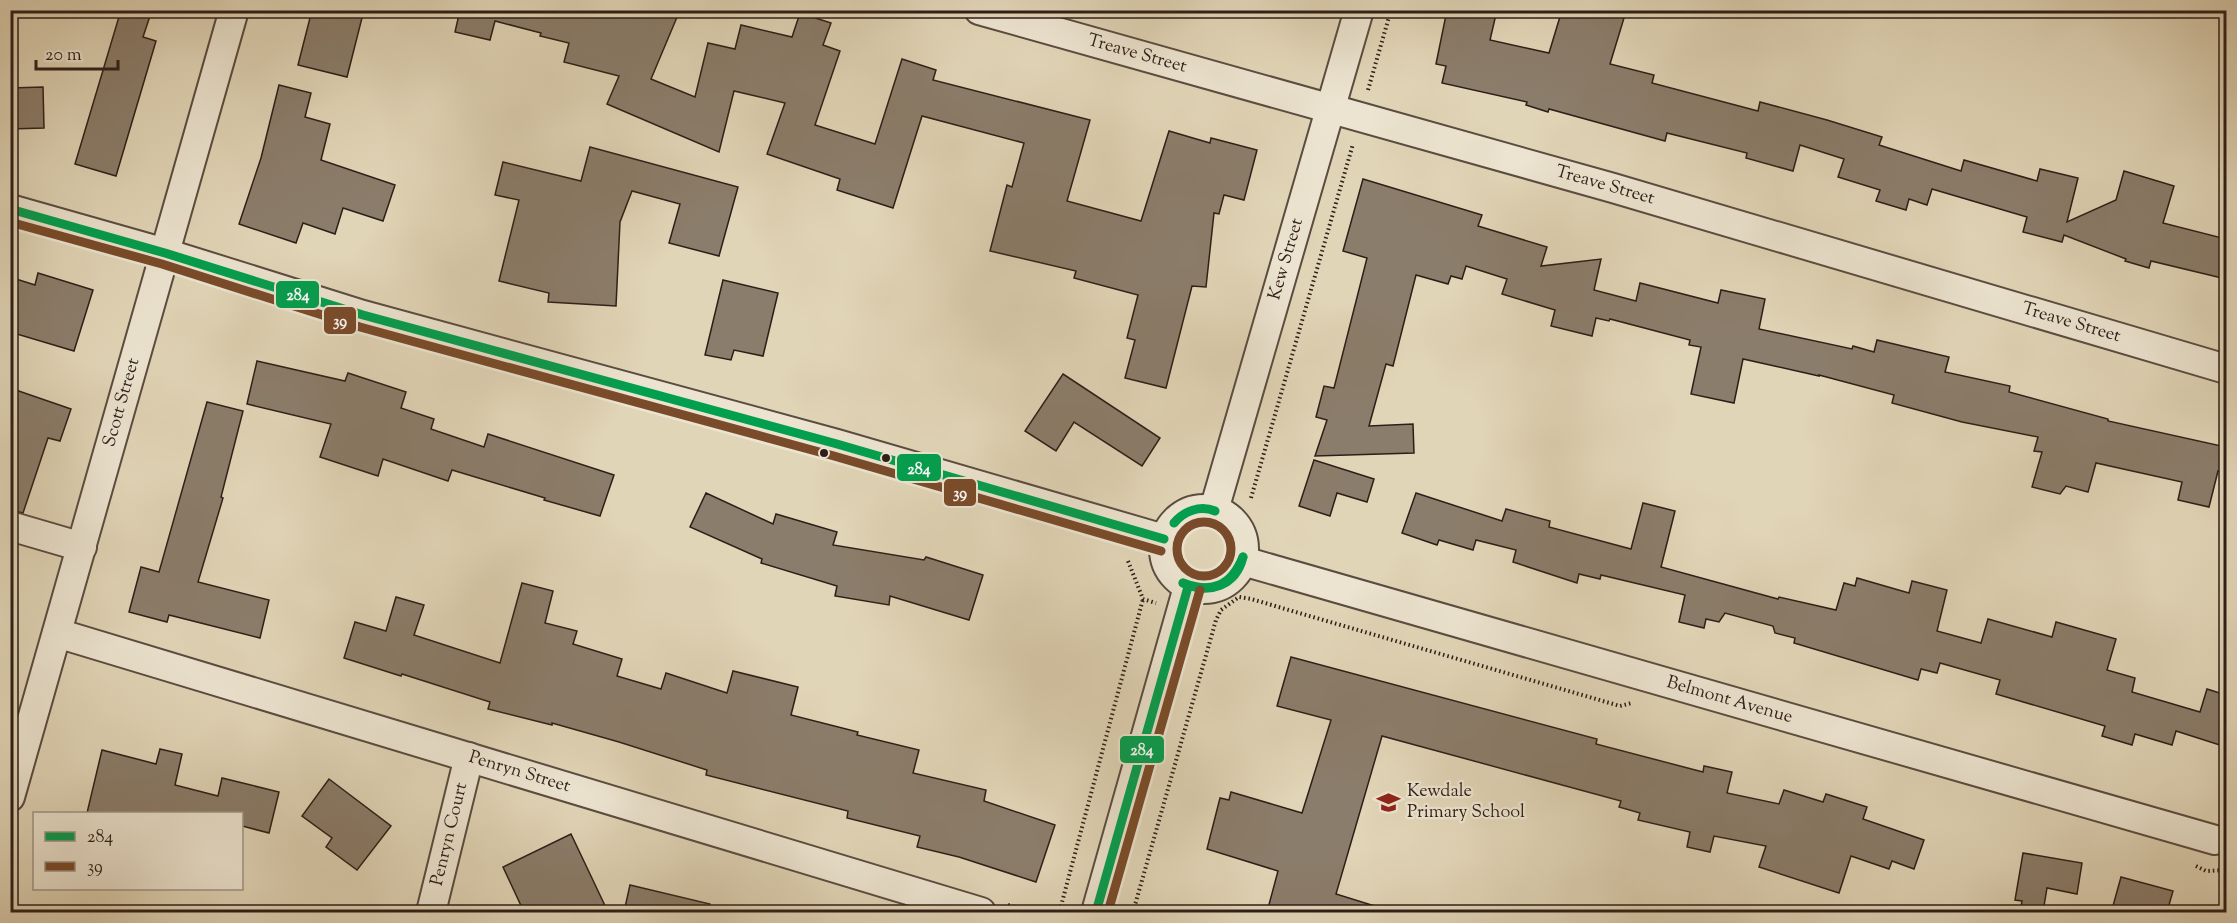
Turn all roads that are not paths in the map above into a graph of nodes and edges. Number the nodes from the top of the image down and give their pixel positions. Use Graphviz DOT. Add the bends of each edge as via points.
graph roads {
  1 [pos="234,10"];
  2 [pos="979,10"];
  3 [pos="1359,10"];
  4 [pos="1330,110"];
  5 [pos="10,209"];
  6 [pos="165,253"];
  7 [pos="2226,369"];
  8 [pos="1214,510"];
  9 [pos="10,526"];
  10 [pos="1164,539"];
  11 [pos="82,547"];
  12 [pos="1243,561"];
  13 [pos="1188,587"];
  14 [pos="57,633"];
  15 [pos="469,757"];
  16 [pos="10,797"];
  17 [pos="2215,840"];
  18 [pos="431,912"];
  19 [pos="981,912"];
  20 [pos="1096,912"];
  1 -- 6 [label="street, Scott Street"];
  2 -- 4 [label="street, Treave Street"];
  3 -- 4 [label="street, Kew Street"];
  4 -- 7 [label="street, Treave Street"];
  4 -- 8 [label="street, Kew Street"];
  5 -- 6 [label="street"];
  6 -- 10 [label="street" via="363,315 837,444"];
  6 -- 11 [label="street, Scott Street"];
  8 -- 10 [label="street" via="1189,511 1178,518"];
  8 -- 12 [label="street" via="1236,524 1245,548"];
  9 -- 11 [label="street"];
  10 -- 13 [label="street" via="1170,572"];
  11 -- 14 [label="street, Scott Street"];
  12 -- 13 [label="street" via="1227,583 1214,589"];
  12 -- 17 [label="street, Belmont Avenue"];
  13 -- 20 [label="street"];
  14 -- 15 [label="street, Penryn Street"];
  14 -- 16 [label="street, Scott Street"];
  15 -- 18 [label="street, Penryn Court"];
  15 -- 19 [label="street, Penryn Street"];
}
